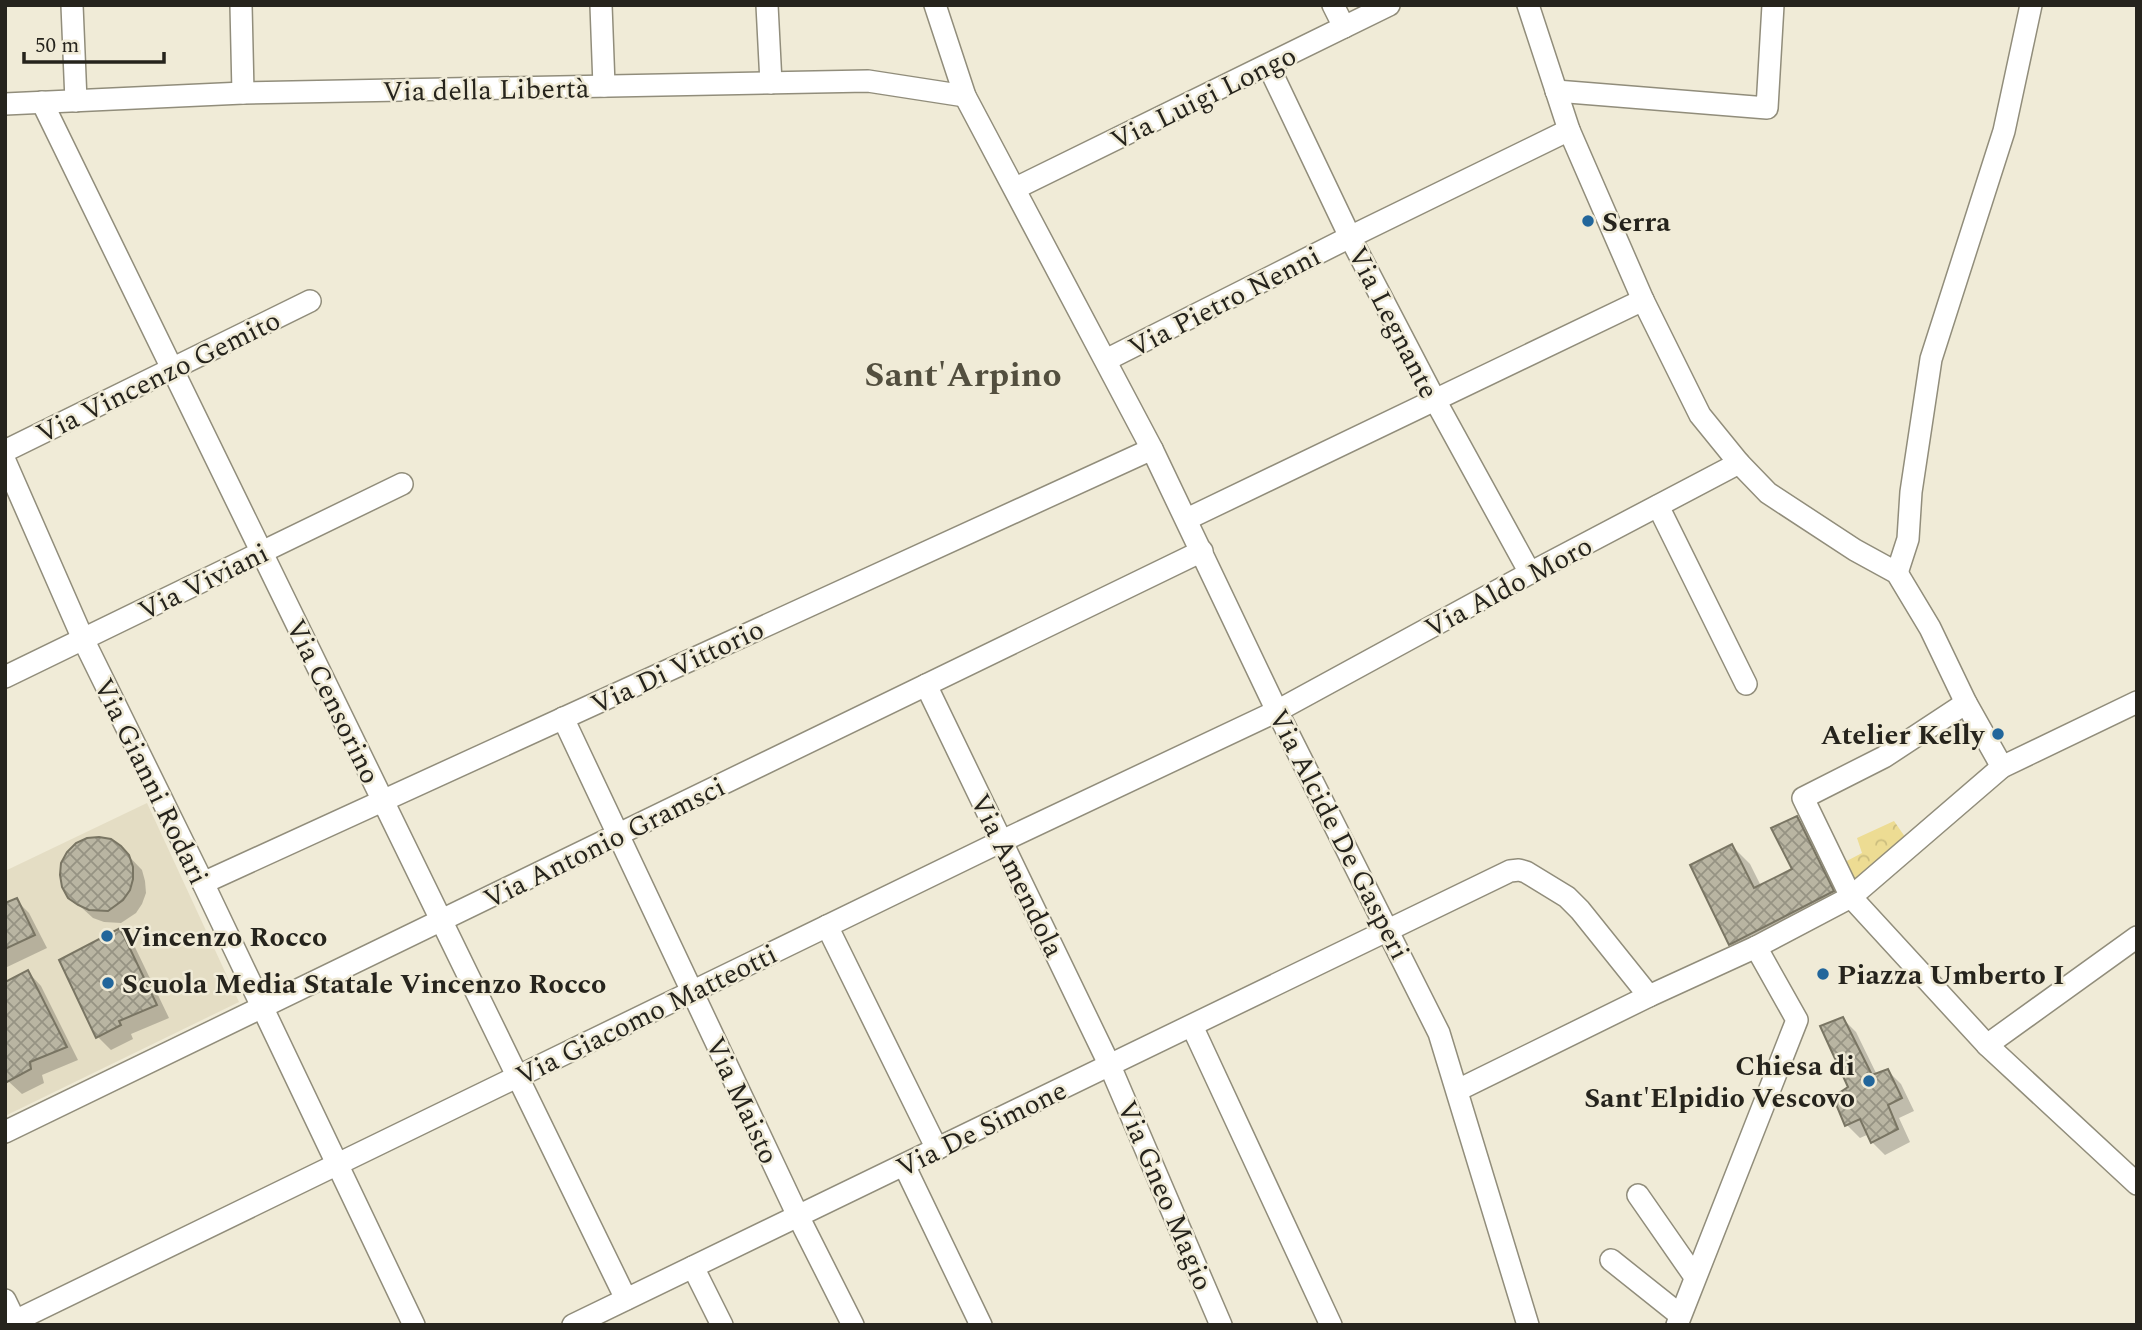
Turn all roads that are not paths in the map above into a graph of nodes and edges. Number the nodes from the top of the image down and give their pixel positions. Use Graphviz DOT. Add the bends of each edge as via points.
graph roads {
  1 [pos="72,5"];
  2 [pos="241,5"];
  3 [pos="601,5"];
  4 [pos="767,5"];
  5 [pos="935,5"];
  6 [pos="1333,5"];
  7 [pos="1390,5"];
  8 [pos="1528,5"];
  9 [pos="1773,5"];
  10 [pos="2031,5"];
  11 [pos="1344,27"];
  12 [pos="1268,65"];
  13 [pos="771,83"];
  14 [pos="604,86"];
  15 [pos="1556,91"];
  16 [pos="243,93"];
  17 [pos="965,96"];
  18 [pos="76,101"];
  19 [pos="42,102"];
  20 [pos="5,104"];
  21 [pos="1569,130"];
  22 [pos="1016,188"];
  23 [pos="1350,237"];
  24 [pos="1643,300"];
  25 [pos="310,301"];
  26 [pos="1106,360"];
  27 [pos="172,369"];
  28 [pos="1434,400"];
  29 [pos="1152,449"];
  30 [pos="5,451"];
  31 [pos="5,461"];
  32 [pos="1739,463"];
  33 [pos="402,484"];
  34 [pos="1658,506"];
  35 [pos="1187,519"];
  36 [pos="1202,551"];
  37 [pos="261,552"];
  38 [pos="1530,573"];
  39 [pos="1897,573"];
  40 [pos="83,639"];
  41 [pos="5,677"];
  42 [pos="1746,684"];
  43 [pos="926,685"];
  44 [pos="2137,702"];
  45 [pos="1966,703"];
  46 [pos="1277,711"];
  47 [pos="563,718"];
  48 [pos="2001,767"];
  49 [pos="383,801"];
  50 [pos="618,835"];
  51 [pos="1002,841"];
  52 [pos="203,883"];
  53 [pos="1851,897"];
  54 [pos="441,920"];
  55 [pos="827,926"];
  56 [pos="1389,931"];
  57 [pos="2137,937"];
  58 [pos="1756,947"];
  59 [pos="692,992"];
  60 [pos="1649,996"];
  61 [pos="262,1007"];
  62 [pos="1192,1026"];
  63 [pos="1987,1045"];
  64 [pos="1110,1066"];
  65 [pos="517,1076"];
  66 [pos="1458,1090"];
  67 [pos="5,1132"];
  68 [pos="937,1149"];
  69 [pos="337,1164"];
  70 [pos="904,1165"];
  71 [pos="2137,1184"];
  72 [pos="1638,1195"];
  73 [pos="798,1216"];
  74 [pos="1611,1260"];
  75 [pos="693,1267"];
  76 [pos="1695,1277"];
  77 [pos="626,1299"];
  78 [pos="5,1300"];
  79 [pos="1684,1315"];
  80 [pos="16,1323"];
  81 [pos="576,1324"];
  82 [pos="414,1325"];
  83 [pos="722,1325"];
  84 [pos="853,1325"];
  85 [pos="981,1325"];
  86 [pos="1221,1325"];
  87 [pos="1331,1325"];
  88 [pos="1528,1325"];
  1 -- 18 [label="street"];
  2 -- 16 [label="street"];
  3 -- 14 [label="street"];
  4 -- 13 [label="street"];
  5 -- 17 [label="street, Via Alcide De Gasperi"];
  6 -- 11 [label="street"];
  7 -- 11 [label="street, Via Luigi Longo"];
  8 -- 15 [label="street"];
  9 -- 15 [label="street" via="1767,108"];
  10 -- 39 [label="street" via="2004,131 1931,359 1908,539"];
  11 -- 12 [label="street, Via Luigi Longo"];
  12 -- 22 [label="street, Via Luigi Longo"];
  12 -- 23 [label="street, Via Legnante"];
  13 -- 14 [label="street, Via della Libertà"];
  13 -- 17 [label="street, Via della Libertà" via="868,81"];
  14 -- 16 [label="street, Via della Libertà"];
  15 -- 21 [label="street"];
  16 -- 18 [label="street, Via della Libertà"];
  17 -- 22 [label="street, Via Alcide De Gasperi"];
  18 -- 19 [label="street, Via della Libertà"];
  19 -- 20 [label="street, Via della Libertà"];
  19 -- 27 [label="street, Via Censorino"];
  21 -- 23 [label="street, Via Pietro Nenni"];
  21 -- 24 [label="street"];
  22 -- 26 [label="street, Via Alcide De Gasperi"];
  23 -- 26 [label="street, Via Pietro Nenni"];
  23 -- 28 [label="street, Via Legnante"];
  24 -- 28 [label="street"];
  24 -- 32 [label="street" via="1700,415"];
  25 -- 27 [label="street, Via Vincenzo Gemito"];
  26 -- 29 [label="street, Via Alcide De Gasperi"];
  27 -- 30 [label="street, Via Vincenzo Gemito"];
  27 -- 37 [label="street, Via Censorino"];
  28 -- 35 [label="street"];
  28 -- 38 [label="street, Via Legnante"];
  29 -- 35 [label="street, Via Alcide De Gasperi"];
  29 -- 47 [label="street, Via Di Vittorio"];
  31 -- 40 [label="street, Via Gianni Rodari"];
  32 -- 34 [label="street, Via Aldo Moro"];
  32 -- 39 [label="street" via="1768,494"];
  33 -- 37 [label="street, Via Viviani"];
  34 -- 38 [label="street, Via Aldo Moro"];
  34 -- 42 [label="street"];
  35 -- 36 [label="street, Via Alcide De Gasperi"];
  36 -- 43 [label="street, Via Antonio Gramsci"];
  36 -- 46 [label="street, Via Alcide De Gasperi"];
  37 -- 40 [label="street, Via Viviani"];
  37 -- 49 [label="street, Via Censorino"];
  38 -- 46 [label="street, Via Aldo Moro"];
  39 -- 45 [label="street"];
  40 -- 41 [label="street, Via Viviani"];
  40 -- 52 [label="street, Via Gianni Rodari"];
  43 -- 50 [label="street, Via Antonio Gramsci"];
  43 -- 51 [label="street, Via Amendola"];
  44 -- 48 [label="street"];
  45 -- 48 [label="street"];
  45 -- 53 [label="street" via="1884,757 1802,798"];
  46 -- 51 [label="street, Via Giacomo Matteotti"];
  46 -- 56 [label="street, Via Alcide De Gasperi"];
  47 -- 49 [label="street, Via Di Vittorio"];
  47 -- 50 [label="street, Via Maisto"];
  48 -- 53 [label="street"];
  49 -- 52 [label="street, Via Di Vittorio"];
  49 -- 54 [label="street, Via Censorino"];
  50 -- 54 [label="street, Via Antonio Gramsci"];
  50 -- 59 [label="street, Via Maisto"];
  51 -- 55 [label="street, Via Giacomo Matteotti"];
  51 -- 64 [label="street, Via Amendola"];
  52 -- 61 [label="street, Via Gianni Rodari"];
  53 -- 58 [label="street"];
  53 -- 63 [label="street"];
  54 -- 61 [label="street, Via Antonio Gramsci"];
  54 -- 65 [label="street, Via Censorino"];
  55 -- 59 [label="street, Via Giacomo Matteotti"];
  55 -- 68 [label="street"];
  56 -- 60 [label="street, Via De Simone" via="1519,870 1567,897"];
  56 -- 62 [label="street, Via De Simone"];
  56 -- 66 [label="street, Via Alcide De Gasperi" via="1439,1033"];
  57 -- 63 [label="street"];
  58 -- 60 [label="street"];
  58 -- 76 [label="street" via="1797,1020"];
  59 -- 65 [label="street, Via Giacomo Matteotti"];
  59 -- 73 [label="street, Via Maisto"];
  60 -- 66 [label="street"];
  61 -- 67 [label="street, Via Antonio Gramsci"];
  61 -- 69 [label="street, Via Gianni Rodari"];
  62 -- 64 [label="street, Via De Simone"];
  62 -- 87 [label="street"];
  63 -- 71 [label="street"];
  64 -- 68 [label="street, Via De Simone"];
  64 -- 86 [label="street, Via Gneo Magio"];
  65 -- 69 [label="street, Via Giacomo Matteotti"];
  65 -- 77 [label="street, Via Censorino"];
  66 -- 88 [label="street, Via Alcide De Gasperi"];
  68 -- 70 [label="street, Via De Simone"];
  69 -- 80 [label="street, Via Giacomo Matteotti"];
  69 -- 82 [label="street, Via Gianni Rodari"];
  70 -- 73 [label="street, Via De Simone"];
  70 -- 85 [label="street"];
  72 -- 76 [label="street"];
  73 -- 75 [label="street, Via De Simone"];
  73 -- 84 [label="street, Via Maisto"];
  74 -- 79 [label="street"];
  75 -- 77 [label="street, Via De Simone"];
  75 -- 83 [label="street"];
  76 -- 79 [label="street"];
  77 -- 81 [label="street, Via De Simone"];
  78 -- 80 [label="street"];
}
